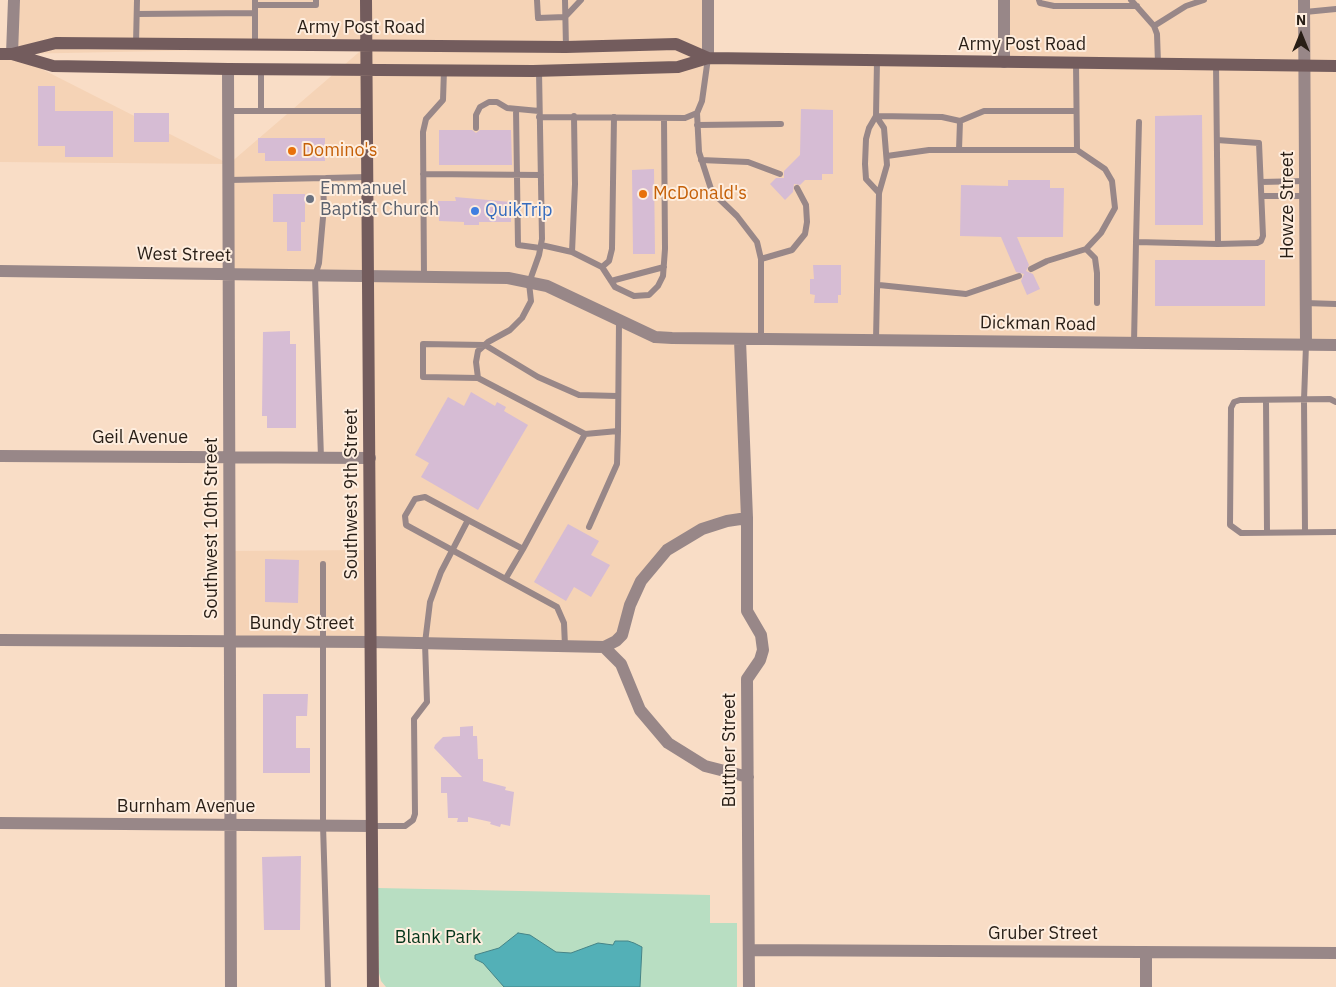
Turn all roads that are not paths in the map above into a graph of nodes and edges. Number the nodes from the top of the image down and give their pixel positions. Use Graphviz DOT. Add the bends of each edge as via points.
graph roads {
  1 [pos="14,0"];
  2 [pos="137,0"];
  3 [pos="316,0"];
  4 [pos="366,0"];
  5 [pos="537,0"];
  6 [pos="565,0"];
  7 [pos="581,0"];
  8 [pos="708,0"];
  9 [pos="1004,0"];
  10 [pos="1039,0"];
  11 [pos="1131,0"];
  12 [pos="1204,0"];
  13 [pos="255,3"];
  14 [pos="1137,6"];
  15 [pos="1304,6"];
  16 [pos="1336,9"];
  17 [pos="255,13"];
  18 [pos="137,14"];
  19 [pos="566,17"];
  20 [pos="1154,26"];
  21 [pos="136,44"];
  22 [pos="255,45"];
  23 [pos="366,46"];
  24 [pos="566,47"];
  25 [pos="6,54"];
  26 [pos="708,58"];
  27 [pos="877,61"];
  28 [pos="1004,62"];
  29 [pos="1076,63"];
  30 [pos="1158,63"];
  31 [pos="1216,64"];
  32 [pos="1304,64"];
  33 [pos="1336,66"];
  34 [pos="228,69"];
  35 [pos="261,69"];
  36 [pos="366,70"];
  37 [pos="444,70"];
  38 [pos="539,71"];
  39 [pos="516,109"];
  40 [pos="228,111"];
  41 [pos="261,111"];
  42 [pos="367,111"];
  43 [pos="1076,111"];
  44 [pos="697,113"];
  45 [pos="539,114"];
  46 [pos="574,116"];
  47 [pos="876,116"];
  48 [pos="614,117"];
  49 [pos="664,118"];
  50 [pos="960,121"];
  51 [pos="1139,122"];
  52 [pos="781,124"];
  53 [pos="698,125"];
  54 [pos="476,128"];
  55 [pos="1217,140"];
  56 [pos="959,150"];
  57 [pos="1077,150"];
  58 [pos="887,156"];
  59 [pos="701,160"];
  60 [pos="424,174"];
  61 [pos="518,174"];
  62 [pos="780,174"];
  63 [pos="541,175"];
  64 [pos="326,178"];
  65 [pos="368,178"];
  66 [pos="229,180"];
  67 [pos="1305,180"];
  68 [pos="1261,182"];
  69 [pos="797,188"];
  70 [pos="879,193"];
  71 [pos="1262,196"];
  72 [pos="1305,196"];
  73 [pos="1136,242"];
  74 [pos="1218,244"];
  75 [pos="540,246"];
  76 [pos="1086,249"];
  77 [pos="572,252"];
  78 [pos="761,259"];
  79 [pos="602,267"];
  80 [pos="664,267"];
  81 [pos="1031,269"];
  82 [pos="0,271"];
  83 [pos="228,273"];
  84 [pos="315,276"];
  85 [pos="369,276"];
  86 [pos="1019,276"];
  87 [pos="424,277"];
  88 [pos="611,281"];
  89 [pos="529,284"];
  90 [pos="879,285"];
  91 [pos="1097,303"];
  92 [pos="1306,304"];
  93 [pos="1336,304"];
  94 [pos="619,322"];
  95 [pos="740,340"];
  96 [pos="761,340"];
  97 [pos="876,340"];
  98 [pos="1134,343"];
  99 [pos="485,345"];
  100 [pos="1306,345"];
  101 [pos="1336,345"];
  102 [pos="478,378"];
  103 [pos="618,396"];
  104 [pos="1266,400"];
  105 [pos="1304,400"];
  106 [pos="1336,402"];
  107 [pos="618,431"];
  108 [pos="585,434"];
  109 [pos="0,456"];
  110 [pos="229,456"];
  111 [pos="321,458"];
  112 [pos="370,458"];
  113 [pos="746,518"];
  114 [pos="468,520"];
  115 [pos="589,527"];
  116 [pos="1267,532"];
  117 [pos="1305,532"];
  118 [pos="1336,532"];
  119 [pos="523,549"];
  120 [pos="452,550"];
  121 [pos="323,564"];
  122 [pos="506,578"];
  123 [pos="0,640"];
  124 [pos="230,641"];
  125 [pos="322,642"];
  126 [pos="371,642"];
  127 [pos="425,643"];
  128 [pos="565,646"];
  129 [pos="604,647"];
  130 [pos="748,777"];
  131 [pos="0,823"];
  132 [pos="323,824"];
  133 [pos="231,825"];
  134 [pos="372,826"];
  135 [pos="749,950"];
  136 [pos="1146,952"];
  137 [pos="1336,953"];
  138 [pos="232,987"];
  139 [pos="328,987"];
  140 [pos="373,987"];
  141 [pos="749,987"];
  142 [pos="1146,987"];
  1 -- 25 [label="street"];
  2 -- 18 [label="lane"];
  3 -- 13 [label="lane" via="316,5"];
  4 -- 23 [label="main road, Southwest 9th Street"];
  5 -- 19 [label="lane" via="538,18"];
  6 -- 19 [label="lane"];
  7 -- 19 [label="lane"];
  8 -- 26 [label="street"];
  9 -- 28 [label="street"];
  10 -- 14 [label="lane" via="1054,6"];
  11 -- 14 [label="lane"];
  12 -- 20 [label="lane" via="1186,6"];
  13 -- 17 [label="lane"];
  14 -- 20 [label="lane"];
  15 -- 16 [label="lane"];
  15 -- 32 [label="street, Howze Street"];
  17 -- 18 [label="lane"];
  17 -- 22 [label="lane"];
  18 -- 21 [label="lane"];
  19 -- 24 [label="lane"];
  20 -- 30 [label="lane"];
  21 -- 22 [label="main road, Army Post Road"];
  21 -- 25 [label="main road, Army Post Road" via="56,42"];
  22 -- 23 [label="main road, Army Post Road"];
  23 -- 24 [label="main road, Army Post Road"];
  23 -- 36 [label="main road, Southwest 9th Street"];
  24 -- 26 [label="main road, Army Post Road" via="676,44"];
  25 -- 34 [label="main road, Army Post Road" via="53,66"];
  26 -- 27 [label="main road, Army Post Road"];
  26 -- 38 [label="main road, Army Post Road" via="678,68"];
  26 -- 44 [label="lane" via="702,101"];
  27 -- 28 [label="main road, Army Post Road"];
  27 -- 47 [label="lane"];
  28 -- 29 [label="main road, Army Post Road"];
  29 -- 30 [label="main road, Army Post Road"];
  29 -- 43 [label="lane"];
  30 -- 31 [label="main road, Army Post Road"];
  31 -- 32 [label="main road, Army Post Road"];
  31 -- 55 [label="lane"];
  32 -- 33 [label="main road, Army Post Road"];
  32 -- 67 [label="street, Howze Street"];
  34 -- 35 [label="main road, Army Post Road"];
  34 -- 40 [label="street, Southwest 10th Street"];
  35 -- 36 [label="main road, Army Post Road"];
  35 -- 41 [label="lane"];
  36 -- 37 [label="main road, Army Post Road"];
  36 -- 42 [label="main road, Southwest 9th Street"];
  37 -- 38 [label="main road, Army Post Road"];
  37 -- 60 [label="lane" via="443,100 426,119 423,132"];
  38 -- 45 [label="lane"];
  39 -- 45 [label="lane"];
  39 -- 54 [label="lane" via="489,102 480,107 476,115"];
  39 -- 61 [label="lane"];
  40 -- 41 [label="lane"];
  40 -- 66 [label="street, Southwest 10th Street"];
  41 -- 42 [label="lane"];
  42 -- 65 [label="main road, Southwest 9th Street"];
  43 -- 50 [label="lane" via="984,111"];
  43 -- 57 [label="lane"];
  44 -- 49 [label="lane" via="685,118"];
  44 -- 53 [label="lane"];
  45 -- 46 [label="lane"];
  45 -- 63 [label="lane"];
  46 -- 48 [label="lane"];
  46 -- 77 [label="lane"];
  47 -- 50 [label="lane" via="942,117"];
  47 -- 58 [label="lane" via="884,128"];
  47 -- 70 [label="lane" via="866,139 866,179"];
  48 -- 49 [label="lane"];
  48 -- 79 [label="lane" via="612,249 609,261"];
  49 -- 80 [label="lane"];
  50 -- 56 [label="lane"];
  51 -- 73 [label="lane"];
  52 -- 53 [label="lane"];
  53 -- 59 [label="lane"];
  55 -- 68 [label="lane" via="1259,143"];
  55 -- 74 [label="lane"];
  56 -- 57 [label="lane"];
  56 -- 58 [label="lane"];
  57 -- 76 [label="lane" via="1104,169 1112,181 1114,193 1115,208 1108,223"];
  58 -- 70 [label="lane"];
  59 -- 62 [label="lane" via="738,160"];
  59 -- 78 [label="lane" via="712,192 737,216 757,242"];
  60 -- 61 [label="lane"];
  60 -- 87 [label="lane"];
  61 -- 63 [label="lane"];
  61 -- 75 [label="lane" via="518,245"];
  63 -- 75 [label="lane"];
  64 -- 65 [label="lane"];
  64 -- 66 [label="lane"];
  64 -- 84 [label="lane" via="320,263"];
  65 -- 85 [label="main road, Southwest 9th Street"];
  66 -- 83 [label="street, Southwest 10th Street"];
  67 -- 68 [label="lane"];
  67 -- 72 [label="street, Howze Street"];
  68 -- 71 [label="lane"];
  69 -- 78 [label="lane" via="806,205 808,222 805,234 792,250"];
  70 -- 90 [label="lane"];
  71 -- 72 [label="lane"];
  71 -- 74 [label="lane" via="1261,241"];
  72 -- 92 [label="street, Howze Street"];
  73 -- 74 [label="lane"];
  73 -- 98 [label="lane"];
  75 -- 77 [label="lane"];
  75 -- 89 [label="lane"];
  76 -- 81 [label="lane"];
  76 -- 91 [label="lane" via="1094,258"];
  77 -- 79 [label="lane"];
  78 -- 96 [label="lane"];
  79 -- 88 [label="lane"];
  80 -- 88 [label="lane"];
  80 -- 88 [label="lane" via="658,286 649,295 634,296 615,287"];
  82 -- 83 [label="street, West Street"];
  83 -- 84 [label="street, West Street"];
  83 -- 110 [label="street, Southwest 10th Street"];
  84 -- 85 [label="street, West Street"];
  84 -- 111 [label="lane"];
  85 -- 87 [label="street, West Street"];
  85 -- 112 [label="main road, Southwest 9th Street"];
  86 -- 90 [label="lane" via="966,294"];
  87 -- 89 [label="street, West Street" via="508,278"];
  89 -- 94 [label="street, Dickman Road" via="547,286"];
  89 -- 99 [label="lane" via="531,301 522,318 510,330"];
  90 -- 97 [label="lane"];
  92 -- 93 [label="lane"];
  92 -- 100 [label="street, Howze Street"];
  94 -- 95 [label="street, Dickman Road" via="655,337"];
  94 -- 103 [label="lane"];
  95 -- 96 [label="street, Dickman Road"];
  95 -- 113 [label="street, Buttner Street"];
  96 -- 97 [label="street, Dickman Road"];
  97 -- 98 [label="street, Dickman Road"];
  98 -- 100 [label="street, Dickman Road"];
  99 -- 102 [label="lane" via="478,351"];
  99 -- 102 [label="lane" via="423,344 423,377"];
  99 -- 103 [label="lane" via="538,377 578,395"];
  100 -- 101 [label="street, Dickman Road"];
  100 -- 105 [label="lane"];
  102 -- 108 [label="lane"];
  103 -- 107 [label="lane"];
  104 -- 105 [label="lane"];
  104 -- 116 [label="lane"];
  104 -- 116 [label="lane" via="1240,400 1231,408 1230,525 1241,533"];
  105 -- 106 [label="lane" via="1330,399"];
  105 -- 117 [label="lane"];
  107 -- 108 [label="lane"];
  107 -- 115 [label="lane" via="617,464"];
  108 -- 119 [label="lane"];
  109 -- 110 [label="street, Geil Avenue"];
  110 -- 111 [label="street, Geil Avenue"];
  110 -- 124 [label="street, Southwest 10th Street"];
  111 -- 112 [label="street, Geil Avenue"];
  112 -- 126 [label="main road, Southwest 9th Street"];
  113 -- 129 [label="street" via="702,528 667,550 641,581 622,635"];
  113 -- 130 [label="street, Buttner Street" via="747,611 761,635 763,650 747,679"];
  114 -- 119 [label="lane"];
  114 -- 120 [label="lane"];
  114 -- 120 [label="lane" via="425,497 415,500 405,516 406,525"];
  116 -- 117 [label="lane"];
  117 -- 118 [label="lane"];
  119 -- 122 [label="lane"];
  120 -- 122 [label="lane"];
  120 -- 127 [label="lane" via="430,602"];
  121 -- 125 [label="lane"];
  122 -- 128 [label="lane" via="557,607 564,623"];
  123 -- 124 [label="street, Bundy Street"];
  124 -- 125 [label="street, Bundy Street"];
  124 -- 133 [label="street, Southwest 10th Street"];
  125 -- 126 [label="street, Bundy Street"];
  125 -- 132 [label="lane"];
  126 -- 127 [label="street, Bundy Street"];
  126 -- 134 [label="main road, Southwest 9th Street"];
  127 -- 128 [label="street, Bundy Street"];
  127 -- 134 [label="lane" via="426,702 414,719 415,814 405,826"];
  128 -- 129 [label="street, Bundy Street"];
  129 -- 130 [label="street" via="620,664 640,710 668,743 704,766"];
  130 -- 135 [label="street, Buttner Street"];
  131 -- 133 [label="street, Burnham Avenue"];
  132 -- 133 [label="street, Burnham Avenue"];
  132 -- 134 [label="street, Burnham Avenue"];
  132 -- 139 [label="lane"];
  133 -- 138 [label="street, Southwest 10th Street"];
  134 -- 140 [label="main road, Southwest 9th Street"];
  135 -- 136 [label="street, Gruber Street"];
  135 -- 141 [label="street, Buttner Street"];
  136 -- 137 [label="street, Gruber Street"];
  136 -- 142 [label="street"];
}
